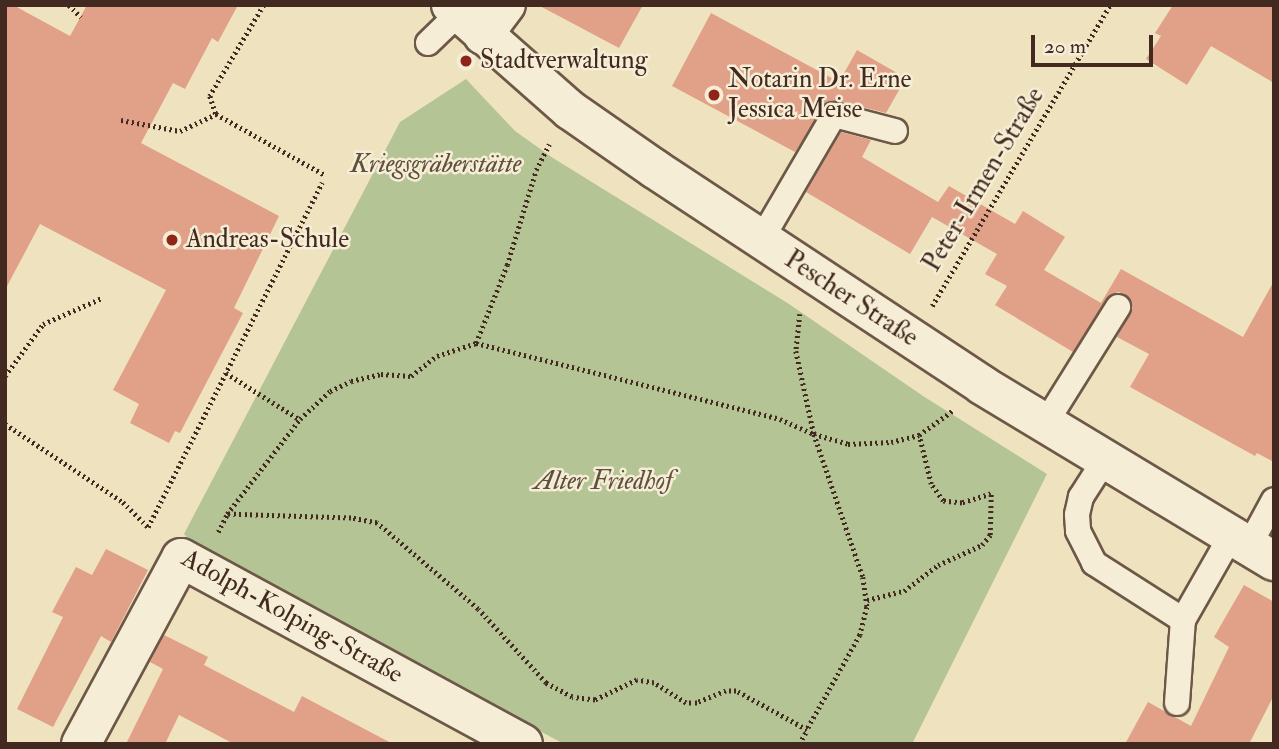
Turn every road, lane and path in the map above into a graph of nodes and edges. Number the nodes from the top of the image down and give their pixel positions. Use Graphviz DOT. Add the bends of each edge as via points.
graph roads {
  1 [pos="69,5"];
  2 [pos="264,5"];
  3 [pos="506,5"];
  4 [pos="1110,5"];
  5 [pos="81,17"];
  6 [pos="464,18"];
  7 [pos="428,43"];
  8 [pos="216,114"];
  9 [pos="121,120"];
  10 [pos="895,131"];
  11 [pos="543,156"];
  12 [pos="325,175"];
  13 [pos="322,183"];
  14 [pos="761,240"];
  15 [pos="812,273"];
  16 [pos="102,298"];
  17 [pos="1118,307"];
  18 [pos="912,339"];
  19 [pos="476,343"];
  20 [pos="226,373"];
  21 [pos="5,376"];
  22 [pos="982,385"];
  23 [pos="300,419"];
  24 [pos="5,424"];
  25 [pos="1045,424"];
  26 [pos="814,435"];
  27 [pos="919,435"];
  28 [pos="1104,461"];
  29 [pos="1274,500"];
  30 [pos="148,527"];
  31 [pos="1251,548"];
  32 [pos="181,558"];
  33 [pos="867,600"];
  34 [pos="1183,620"];
  35 [pos="1177,703"];
  36 [pos="807,730"];
  37 [pos="81,744"];
  38 [pos="523,744"];
  39 [pos="799,744"];
  1 -- 5 [label="path"];
  2 -- 8 [label="path" via="210,96"];
  3 -- 6 [label="street"];
  4 -- 18 [label="path, Peter-Irmen-Straße"];
  6 -- 7 [label="lane"];
  6 -- 14 [label="street, Pescher Straße" via="570,110"];
  8 -- 9 [label="path" via="180,131"];
  8 -- 12 [label="path"];
  10 -- 14 [label="lane" via="834,115"];
  11 -- 19 [label="path"];
  13 -- 20 [label="path"];
  14 -- 15 [label="street, Pescher Straße"];
  15 -- 18 [label="street, Pescher Straße"];
  15 -- 26 [label="path" via="796,331 796,351"];
  16 -- 21 [label="path" via="43,324"];
  17 -- 25 [label="lane"];
  18 -- 22 [label="street, Pescher Straße"];
  19 -- 23 [label="path" via="437,356 411,376 381,374 351,381 318,400"];
  19 -- 26 [label="path" via="780,419"];
  20 -- 23 [label="path"];
  20 -- 30 [label="path"];
  22 -- 25 [label="street, Pescher Straße"];
  22 -- 27 [label="path"];
  23 -- 36 [label="path" via="227,514 377,523 478,608 547,683 572,697 595,700 642,680 687,703 736,691"];
  24 -- 30 [label="path, Adolph-Kolping-Straße" via="123,502"];
  25 -- 28 [label="street, Pescher Straße"];
  26 -- 27 [label="path" via="831,442 863,444"];
  26 -- 33 [label="path"];
  27 -- 33 [label="path" via="931,484 943,501 962,503 991,494 990,535 982,545 938,565 904,591"];
  28 -- 31 [label="street, Pescher Straße"];
  28 -- 34 [label="lane" via="1081,497 1078,531 1094,563"];
  29 -- 31 [label="lane"];
  30 -- 32 [label="path, Adolph-Kolping-Straße"];
  31 -- 34 [label="lane"];
  32 -- 37 [label="street"];
  32 -- 38 [label="street, Adolph-Kolping-Straße"];
  33 -- 36 [label="path" via="860,635"];
  34 -- 35 [label="lane"];
  36 -- 39 [label="path"];
}
